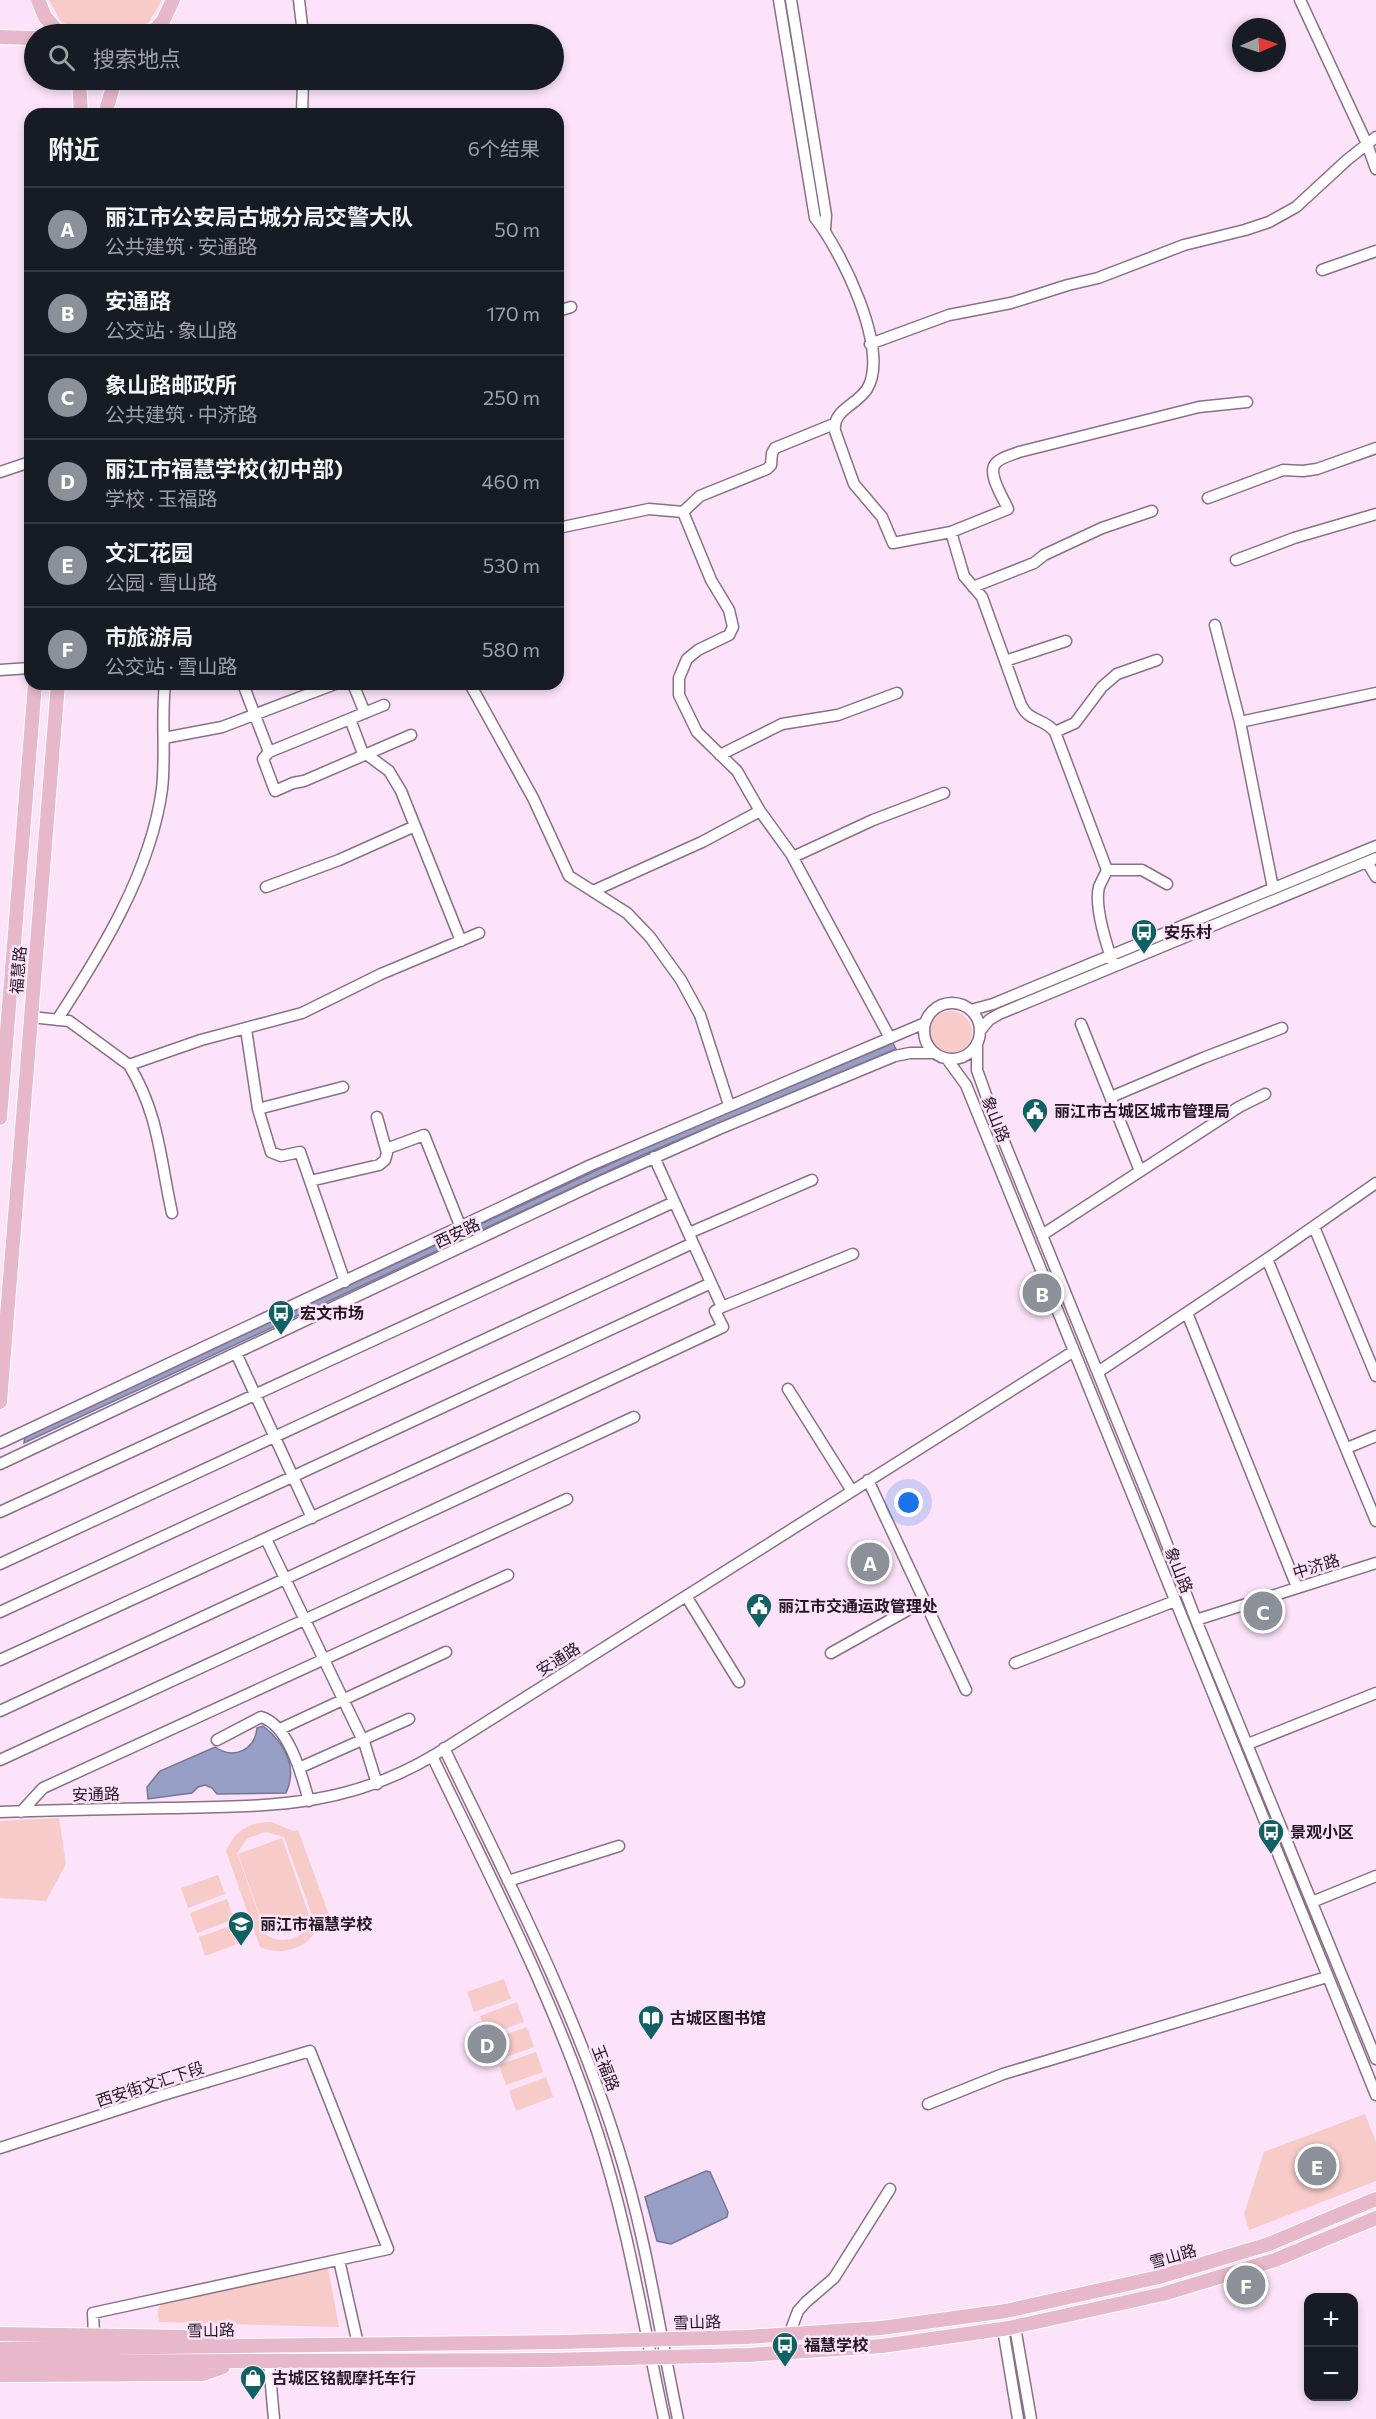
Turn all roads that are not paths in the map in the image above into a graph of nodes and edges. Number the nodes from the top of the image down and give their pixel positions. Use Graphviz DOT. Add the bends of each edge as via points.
graph roads {
  1 [pos="38,0"];
  2 [pos="173,0"];
  3 [pos="299,0"];
  4 [pos="779,0"];
  5 [pos="791,0"];
  6 [pos="1300,0"];
  7 [pos="51,24"];
  8 [pos="160,24"];
  9 [pos="302,24"];
  10 [pos="0,37"];
  11 [pos="24,38"];
  12 [pos="80,90"];
  13 [pos="112,90"];
  14 [pos="303,90"];
  15 [pos="81,108"];
  16 [pos="107,108"];
  17 [pos="302,108"];
  18 [pos="1371,140"];
  19 [pos="1376,169"];
  20 [pos="825,230"];
  21 [pos="1376,251"];
  22 [pos="1322,270"];
  23 [pos="572,307"];
  24 [pos="564,309"];
  25 [pos="870,344"];
  26 [pos="1247,402"];
  27 [pos="834,424"];
  28 [pos="1376,448"];
  29 [pos="24,464"];
  30 [pos="0,472"];
  31 [pos="1208,498"];
  32 [pos="1152,511"];
  33 [pos="683,512"];
  34 [pos="1376,514"];
  35 [pos="564,527"];
  36 [pos="951,532"];
  37 [pos="1236,560"];
  38 [pos="973,586"];
  39 [pos="1215,625"];
  40 [pos="1066,641"];
  41 [pos="1157,660"];
  42 [pos="1005,661"];
  43 [pos="24,668"];
  44 [pos="0,670"];
  45 [pos="34,690"];
  46 [pos="58,690"];
  47 [pos="165,690"];
  48 [pos="245,690"];
  49 [pos="320,690"];
  50 [pos="355,690"];
  51 [pos="473,690"];
  52 [pos="897,693"];
  53 [pos="1376,693"];
  54 [pos="384,705"];
  55 [pos="365,713"];
  56 [pos="254,716"];
  57 [pos="350,719"];
  58 [pos="1240,722"];
  59 [pos="1055,732"];
  60 [pos="411,735"];
  61 [pos="164,738"];
  62 [pos="269,752"];
  63 [pos="366,754"];
  64 [pos="720,755"];
  65 [pos="944,793"];
  66 [pos="760,812"];
  67 [pos="415,826"];
  68 [pos="1376,846"];
  69 [pos="793,857"];
  70 [pos="1371,860"];
  71 [pos="1107,870"];
  72 [pos="1376,877"];
  73 [pos="1167,884"];
  74 [pos="266,887"];
  75 [pos="1273,888"];
  76 [pos="593,891"];
  77 [pos="479,933"];
  78 [pos="461,941"];
  79 [pos="1112,961"];
  80 [pos="971,1010"];
  81 [pos="31,1017"];
  82 [pos="57,1020"];
  83 [pos="924,1023"];
  84 [pos="1082,1024"];
  85 [pos="1282,1028"];
  86 [pos="246,1029"];
  87 [pos="980,1031"];
  88 [pos="3,1033"];
  89 [pos="890,1038"];
  90 [pos="977,1043"];
  91 [pos="934,1053"];
  92 [pos="947,1059"];
  93 [pos="129,1065"];
  94 [pos="343,1087"];
  95 [pos="1265,1094"];
  96 [pos="1111,1097"];
  97 [pos="729,1105"];
  98 [pos="258,1109"];
  99 [pos="377,1117"];
  100 [pos="0,1118"];
  101 [pos="386,1149"];
  102 [pos="654,1157"];
  103 [pos="1140,1171"];
  104 [pos="812,1180"];
  105 [pos="310,1181"];
  106 [pos="1376,1183"];
  107 [pos="674,1202"];
  108 [pos="172,1213"];
  109 [pos="1314,1227"];
  110 [pos="460,1228"];
  111 [pos="1042,1235"];
  112 [pos="691,1238"];
  113 [pos="854,1254"];
  114 [pos="1267,1259"];
  115 [pos="345,1282"];
  116 [pos="711,1283"];
  117 [pos="722,1307"];
  118 [pos="1187,1313"];
  119 [pos="1376,1345"];
  120 [pos="1365,1350"];
  121 [pos="1074,1351"];
  122 [pos="236,1353"];
  123 [pos="1098,1372"];
  124 [pos="1376,1376"];
  125 [pos="788,1389"];
  126 [pos="256,1396"];
  127 [pos="0,1402"];
  128 [pos="634,1417"];
  129 [pos="1376,1436"];
  130 [pos="275,1437"];
  131 [pos="0,1443"];
  132 [pos="1347,1448"];
  133 [pos="0,1464"];
  134 [pos="293,1476"];
  135 [pos="868,1480"];
  136 [pos="852,1491"];
  137 [pos="567,1498"];
  138 [pos="0,1512"];
  139 [pos="312,1518"];
  140 [pos="1376,1521"];
  141 [pos="266,1539"];
  142 [pos="1376,1563"];
  143 [pos="0,1564"];
  144 [pos="508,1575"];
  145 [pos="285,1579"];
  146 [pos="1297,1587"];
  147 [pos="686,1596"];
  148 [pos="924,1601"];
  149 [pos="1175,1601"];
  150 [pos="0,1612"];
  151 [pos="305,1620"];
  152 [pos="1196,1620"];
  153 [pos="446,1652"];
  154 [pos="831,1653"];
  155 [pos="324,1659"];
  156 [pos="0,1660"];
  157 [pos="1015,1663"];
  158 [pos="739,1682"];
  159 [pos="966,1690"];
  160 [pos="1376,1693"];
  161 [pos="343,1700"];
  162 [pos="0,1711"];
  163 [pos="409,1719"];
  164 [pos="280,1729"];
  165 [pos="217,1740"];
  166 [pos="362,1740"];
  167 [pos="1248,1744"];
  168 [pos="444,1749"];
  169 [pos="432,1756"];
  170 [pos="0,1760"];
  171 [pos="299,1768"];
  172 [pos="377,1784"];
  173 [pos="309,1802"];
  174 [pos="0,1812"];
  175 [pos="21,1812"];
  176 [pos="619,1846"];
  177 [pos="1376,1876"];
  178 [pos="508,1881"];
  179 [pos="1312,1902"];
  180 [pos="1327,1977"];
  181 [pos="1376,2059"];
  182 [pos="1376,2095"];
  183 [pos="928,2104"];
  184 [pos="0,2148"];
  185 [pos="890,2189"];
  186 [pos="1376,2199"];
  187 [pos="1376,2218"];
  188 [pos="339,2260"];
  189 [pos="1009,2328"];
  190 [pos="0,2334"];
  191 [pos="94,2335"];
  192 [pos="789,2335"];
  193 [pos="647,2340"];
  194 [pos="662,2340"];
  195 [pos="358,2344"];
  196 [pos="232,2346"];
  197 [pos="0,2349"];
  198 [pos="665,2357"];
  199 [pos="650,2358"];
  200 [pos="0,2362"];
  201 [pos="269,2362"];
  202 [pos="233,2363"];
  203 [pos="0,2375"];
  204 [pos="274,2419"];
  205 [pos="664,2419"];
  206 [pos="678,2419"];
  207 [pos="1018,2419"];
  208 [pos="1031,2419"];
  1 -- 7 [label="main road"];
  2 -- 8 [label="main road"];
  3 -- 9 [label="street"];
  4 -- 20 [label="street" via="815,218"];
  5 -- 20 [label="street" via="826,215"];
  6 -- 18 [label="street"];
  10 -- 11 [label="main road"];
  12 -- 15 [label="main road"];
  13 -- 16 [label="main road"];
  14 -- 17 [label="street"];
  18 -- 19 [label="street"];
  18 -- 25 [label="street" via="1296,207 1269,222 1184,245 1098,278 1011,303 949,315"];
  20 -- 25 [label="street" via="853,280"];
  21 -- 22 [label="street"];
  23 -- 24 [label="street"];
  25 -- 27 [label="street" via="868,388 837,416"];
  26 -- 36 [label="street" via="1199,407 1041,445 1007,457 996,462 993,473 1008,509"];
  27 -- 33 [label="street" via="775,448 767,469 700,496"];
  27 -- 36 [label="street" via="854,484 882,517 893,543"];
  28 -- 31 [label="street" via="1317,469 1283,470"];
  29 -- 30 [label="street"];
  32 -- 38 [label="street" via="1102,528 1034,562"];
  33 -- 35 [label="street" via="649,509"];
  33 -- 64 [label="street" via="711,580 729,610 733,627 729,635 691,654 679,678 679,695 695,730"];
  34 -- 37 [label="street"];
  36 -- 38 [label="street" via="964,576"];
  38 -- 42 [label="street" via="982,597"];
  39 -- 58 [label="street"];
  40 -- 42 [label="street"];
  41 -- 59 [label="street" via="1117,674 1075,723"];
  42 -- 59 [label="street" via="1026,714 1047,723"];
  43 -- 44 [label="street"];
  45 -- 88 [label="main road, 福慧路"];
  46 -- 81 [label="main road, 福慧路"];
  47 -- 61 [label="street"];
  48 -- 56 [label="street"];
  49 -- 56 [label="street"];
  50 -- 55 [label="street"];
  51 -- 76 [label="street" via="569,876"];
  52 -- 64 [label="street" via="837,715 782,724"];
  53 -- 58 [label="street"];
  54 -- 55 [label="street"];
  55 -- 57 [label="street"];
  56 -- 61 [label="street" via="201,733"];
  56 -- 62 [label="street"];
  57 -- 62 [label="street"];
  57 -- 63 [label="street"];
  58 -- 75 [label="street"];
  59 -- 71 [label="street"];
  60 -- 63 [label="street"];
  61 -- 82 [label="street" via="160,804 146,854 95,961"];
  62 -- 63 [label="street" via="263,759 275,791"];
  63 -- 67 [label="street" via="389,771"];
  64 -- 66 [label="street" via="737,771"];
  65 -- 69 [label="street"];
  66 -- 69 [label="street"];
  66 -- 76 [label="street"];
  67 -- 74 [label="street"];
  67 -- 78 [label="street"];
  68 -- 75 [label="street"];
  69 -- 89 [label="street"];
  70 -- 72 [label="street"];
  70 -- 79 [label="street"];
  71 -- 73 [label="street" via="1142,870"];
  71 -- 79 [label="street" via="1098,895"];
  75 -- 79 [label="street"];
  76 -- 97 [label="street" via="627,913 672,966 700,1015"];
  77 -- 78 [label="street"];
  78 -- 86 [label="street" via="302,1013"];
  79 -- 80 [label="street"];
  79 -- 87 [label="street" via="994,1017"];
  80 -- 83 [label="street" via="961,1004 943,1004 931,1011"];
  80 -- 87 [label="street"];
  81 -- 82 [label="street"];
  81 -- 127 [label="main road, 福慧路"];
  82 -- 93 [label="street" via="69,1022"];
  83 -- 89 [label="street, 西安路"];
  83 -- 91 [label="street" via="926,1042"];
  84 -- 96 [label="street"];
  85 -- 96 [label="street"];
  86 -- 93 [label="street"];
  86 -- 98 [label="street"];
  87 -- 90 [label="street"];
  88 -- 100 [label="main road, 福慧路"];
  89 -- 97 [label="street, 西安路"];
  90 -- 92 [label="street" via="965,1056"];
  90 -- 111 [label="street, 象山路" via="978,1076"];
  91 -- 92 [label="street"];
  91 -- 102 [label="street, 西安路" via="895,1056"];
  92 -- 121 [label="street, 象山路" via="966,1085"];
  93 -- 108 [label="street" via="150,1108"];
  94 -- 98 [label="street"];
  95 -- 103 [label="street"];
  96 -- 103 [label="street"];
  97 -- 110 [label="street, 西安路"];
  98 -- 105 [label="street" via="271,1152 281,1156 300,1152"];
  99 -- 101 [label="street"];
  101 -- 105 [label="street" via="386,1158 379,1165"];
  101 -- 110 [label="street" via="424,1134"];
  102 -- 107 [label="street"];
  102 -- 122 [label="street, 西安路"];
  103 -- 111 [label="street"];
  104 -- 112 [label="street"];
  105 -- 115 [label="street"];
  106 -- 109 [label="street"];
  107 -- 112 [label="street"];
  107 -- 126 [label="street"];
  109 -- 114 [label="street"];
  109 -- 120 [label="street"];
  110 -- 115 [label="street, 西安路"];
  111 -- 123 [label="street, 象山路"];
  112 -- 116 [label="street"];
  112 -- 130 [label="street"];
  113 -- 117 [label="street"];
  114 -- 118 [label="street"];
  114 -- 132 [label="street"];
  115 -- 131 [label="street, 西安路"];
  116 -- 117 [label="street"];
  116 -- 134 [label="street"];
  117 -- 139 [label="street" via="715,1311 723,1327"];
  118 -- 123 [label="street"];
  118 -- 146 [label="street"];
  119 -- 120 [label="street"];
  120 -- 124 [label="street"];
  121 -- 135 [label="street, 安通路"];
  121 -- 149 [label="street, 象山路"];
  122 -- 126 [label="street"];
  122 -- 133 [label="street, 西安路"];
  123 -- 152 [label="street, 象山路"];
  125 -- 136 [label="street"];
  126 -- 130 [label="street"];
  126 -- 138 [label="street"];
  128 -- 145 [label="street"];
  129 -- 132 [label="street"];
  130 -- 134 [label="street"];
  130 -- 143 [label="street"];
  132 -- 140 [label="street"];
  134 -- 139 [label="street"];
  134 -- 150 [label="street"];
  135 -- 136 [label="street, 安通路"];
  135 -- 148 [label="street"];
  136 -- 147 [label="street, 安通路"];
  137 -- 151 [label="street"];
  139 -- 141 [label="street"];
  141 -- 145 [label="street"];
  141 -- 156 [label="street"];
  142 -- 146 [label="street, 中济路"];
  144 -- 155 [label="street"];
  145 -- 151 [label="street"];
  145 -- 162 [label="street"];
  146 -- 152 [label="street, 中济路"];
  147 -- 158 [label="street"];
  147 -- 168 [label="street, 安通路"];
  148 -- 154 [label="street"];
  148 -- 159 [label="street"];
  149 -- 157 [label="street"];
  149 -- 180 [label="street, 象山路"];
  151 -- 155 [label="street"];
  151 -- 170 [label="street"];
  152 -- 167 [label="street, 象山路"];
  153 -- 161 [label="street"];
  155 -- 161 [label="street"];
  155 -- 175 [label="street" via="43,1788"];
  160 -- 167 [label="street"];
  161 -- 164 [label="street"];
  161 -- 166 [label="street"];
  163 -- 166 [label="street"];
  164 -- 165 [label="street" via="261,1717"];
  164 -- 171 [label="street"];
  166 -- 171 [label="street"];
  166 -- 172 [label="street"];
  167 -- 179 [label="street, 象山路"];
  168 -- 169 [label="street, 安通路"];
  168 -- 178 [label="street, 玉福路"];
  169 -- 172 [label="street, 安通路"];
  169 -- 193 [label="street, 玉福路" via="537,1975 596,2127 623,2225"];
  171 -- 173 [label="street"];
  172 -- 173 [label="street, 安通路"];
  173 -- 175 [label="street, 安通路"];
  174 -- 175 [label="street, 安通路"];
  176 -- 178 [label="street"];
  177 -- 179 [label="street"];
  178 -- 194 [label="street, 玉福路" via="567,2007 610,2122 638,2222"];
  179 -- 181 [label="street, 象山路"];
  180 -- 182 [label="street, 象山路"];
  180 -- 183 [label="street" via="1003,2074"];
  184 -- 188 [label="street, 西安街文汇下段" via="310,2051 388,2249"];
  185 -- 192 [label="street" via="834,2278 798,2312"];
  186 -- 192 [label="main road, 雪山路" via="1269,2244 1103,2291 934,2322"];
  187 -- 189 [label="main road, 雪山路" via="1229,2275 1126,2304"];
  188 -- 191 [label="street" via="93,2313"];
  188 -- 195 [label="street"];
  189 -- 198 [label="main road, 雪山路" via="882,2346"];
  189 -- 207 [label="street"];
  189 -- 208 [label="street"];
  190 -- 191 [label="main road"];
  191 -- 196 [label="main road" via="190,2337"];
  192 -- 194 [label="main road, 雪山路"];
  193 -- 194 [label="main road, 雪山路"];
  193 -- 195 [label="main road, 雪山路"];
  193 -- 199 [label="street, 玉福路"];
  194 -- 198 [label="street, 玉福路"];
  195 -- 196 [label="main road, 雪山路"];
  196 -- 197 [label="main road, 雪山路"];
  198 -- 199 [label="main road, 雪山路"];
  198 -- 206 [label="street, 玉福路"];
  199 -- 201 [label="main road, 雪山路"];
  199 -- 205 [label="street, 玉福路"];
  200 -- 202 [label="main road, 雪山路"];
  201 -- 202 [label="main road, 雪山路"];
  201 -- 204 [label="street"];
  202 -- 203 [label="main road" via="202,2374"];
}
